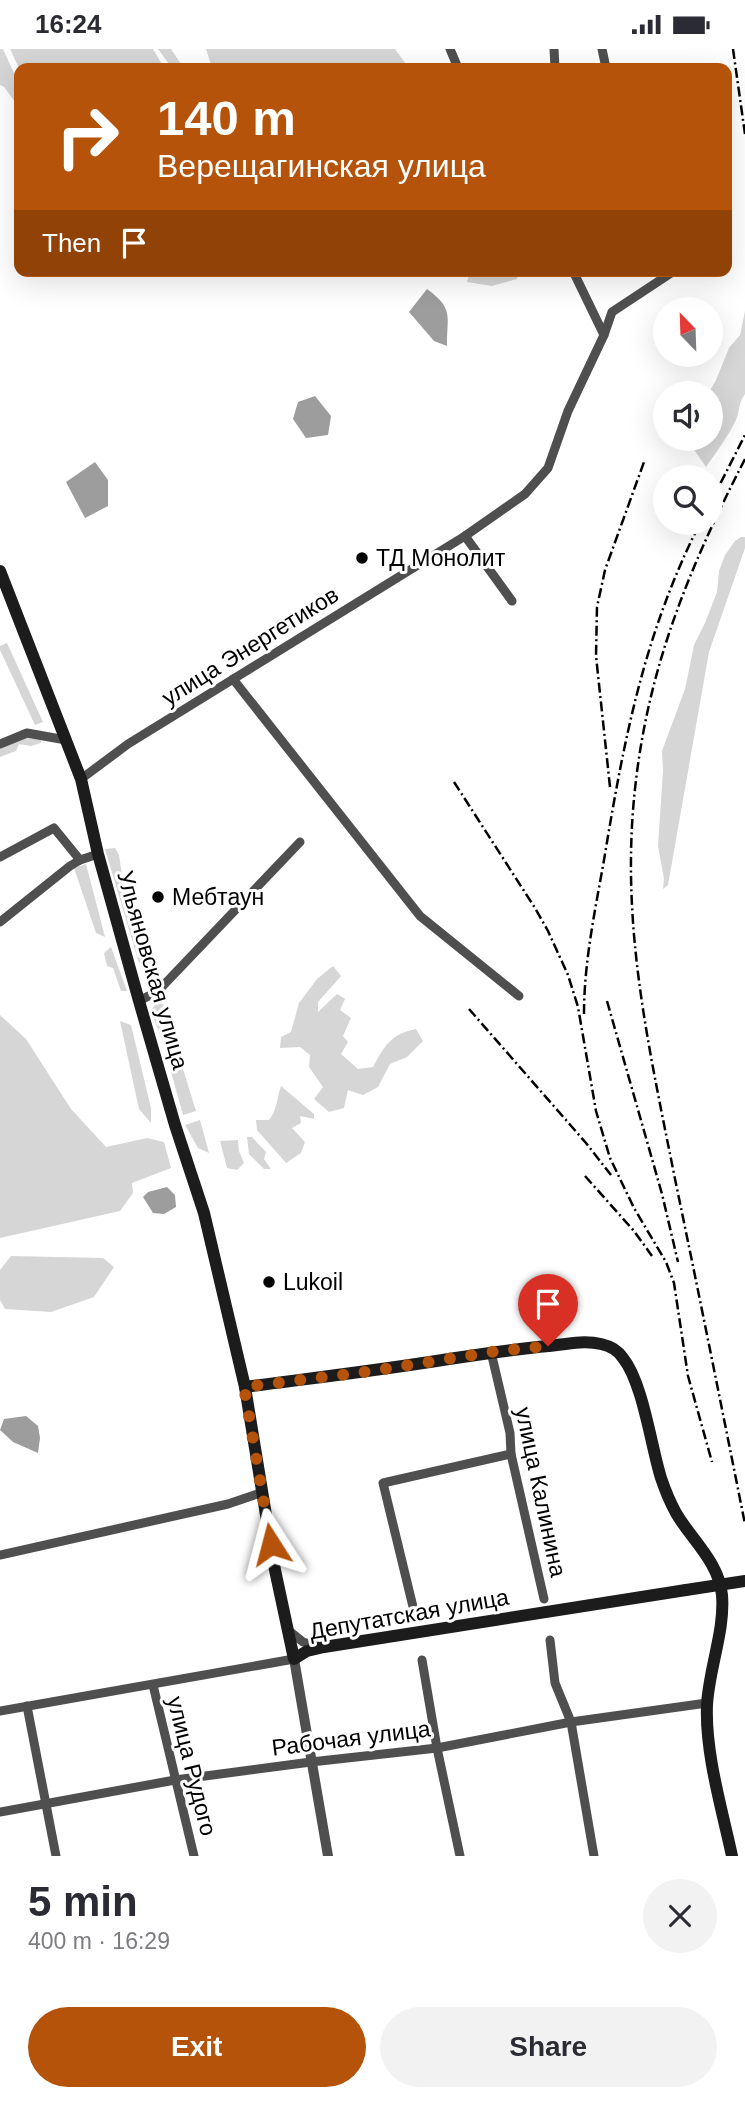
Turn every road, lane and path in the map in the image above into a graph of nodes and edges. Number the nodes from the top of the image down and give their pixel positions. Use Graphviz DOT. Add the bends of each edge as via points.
graph roads {
  1 [pos="576,277"];
  2 [pos="665,277"];
  3 [pos="604,335"];
  4 [pos="465,536"];
  5 [pos="1,578"];
  6 [pos="512,601"];
  7 [pos="233,680"];
  8 [pos="66,740"];
  9 [pos="0,744"];
  10 [pos="81,779"];
  11 [pos="300,842"];
  12 [pos="98,854"];
  13 [pos="0,857"];
  14 [pos="80,860"];
  15 [pos="0,922"];
  16 [pos="519,996"];
  17 [pos="139,1000"];
  18 [pos="491,1352"];
  19 [pos="244,1387"];
  20 [pos="511,1454"];
  21 [pos="263,1492"];
  22 [pos="0,1555"];
  23 [pos="745,1581"];
  24 [pos="544,1599"];
  25 [pos="415,1615"];
  26 [pos="286,1628"];
  27 [pos="550,1640"];
  28 [pos="324,1647"];
  29 [pos="294,1659"];
  30 [pos="422,1660"];
  31 [pos="153,1685"];
  32 [pos="707,1703"];
  33 [pos="27,1706"];
  34 [pos="0,1711"];
  35 [pos="571,1722"];
  36 [pos="437,1748"];
  37 [pos="311,1762"];
  38 [pos="175,1780"];
  39 [pos="44,1803"];
  40 [pos="0,1812"];
  41 [pos="56,1856"];
  42 [pos="194,1856"];
  43 [pos="328,1856"];
  44 [pos="460,1856"];
  45 [pos="594,1856"];
  46 [pos="732,1856"];
  1 -- 3 [label="street"];
  2 -- 3 [label="street, улица Энергетиков" via="612,312"];
  3 -- 4 [label="street, улица Энергетиков" via="568,411 548,468 524,494"];
  4 -- 6 [label="street"];
  4 -- 7 [label="street, улица Энергетиков"];
  5 -- 8 [label="main road, Ульяновская улица"];
  7 -- 10 [label="street, улица Энергетиков" via="128,744"];
  7 -- 16 [label="street" via="420,916"];
  8 -- 9 [label="street" via="27,733"];
  8 -- 10 [label="main road, Ульяновская улица"];
  10 -- 12 [label="main road, Ульяновская улица"];
  11 -- 17 [label="street" via="158,992"];
  12 -- 14 [label="street"];
  12 -- 17 [label="main road, Ульяновская улица"];
  13 -- 14 [label="street" via="54,828"];
  14 -- 15 [label="street"];
  17 -- 19 [label="main road, Ульяновская улица" via="204,1213"];
  18 -- 19 [label="main road"];
  18 -- 20 [label="street, улица Калинина"];
  18 -- 32 [label="main road" via="588,1342 613,1347 623,1357 638,1388 669,1499 719,1583 722,1609"];
  19 -- 21 [label="main road, Ульяновская улица"];
  20 -- 24 [label="street, улица Калинина"];
  20 -- 25 [label="street" via="383,1483"];
  21 -- 22 [label="street" via="228,1504"];
  21 -- 26 [label="main road, Ульяновская улица"];
  23 -- 28 [label="main road, Депутатская улица, bridge"];
  26 -- 28 [label="street" via="303,1642"];
  26 -- 29 [label="main road, Ульяновская улица"];
  27 -- 35 [label="street" via="555,1683"];
  28 -- 29 [label="main road, Депутатская улица"];
  29 -- 31 [label="street, Депутатская улица"];
  29 -- 37 [label="street"];
  30 -- 36 [label="street"];
  31 -- 33 [label="street, Депутатская улица"];
  31 -- 38 [label="street, улица Рудого"];
  32 -- 35 [label="street, Рабочая улица"];
  32 -- 46 [label="main road"];
  33 -- 34 [label="street, Депутатская улица"];
  33 -- 39 [label="street"];
  35 -- 36 [label="street, Рабочая улица"];
  35 -- 45 [label="street"];
  36 -- 37 [label="street, Рабочая улица"];
  36 -- 44 [label="street"];
  37 -- 38 [label="street, Рабочая улица"];
  37 -- 43 [label="street"];
  38 -- 39 [label="street, Рабочая улица"];
  38 -- 42 [label="street, улица Рудого"];
  39 -- 40 [label="street, Рабочая улица"];
  39 -- 41 [label="street"];
}
